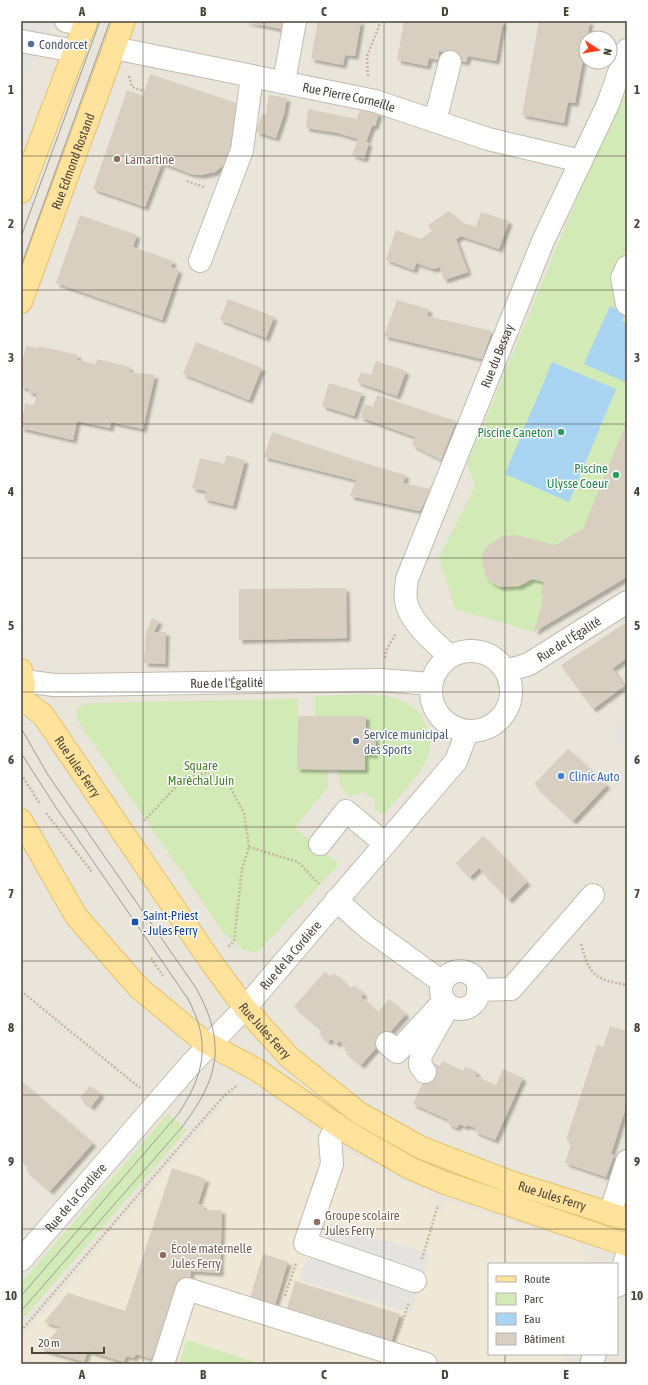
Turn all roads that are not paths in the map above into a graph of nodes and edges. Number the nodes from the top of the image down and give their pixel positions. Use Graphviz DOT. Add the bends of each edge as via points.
graph roads {
  1 [pos="124,21"];
  2 [pos="295,21"];
  3 [pos="79,22"];
  4 [pos="21,41"];
  5 [pos="114,48"];
  6 [pos="627,50"];
  7 [pos="75,51"];
  8 [pos="450,62"];
  9 [pos="252,76"];
  10 [pos="284,82"];
  11 [pos="435,121"];
  12 [pos="581,161"];
  13 [pos="21,192"];
  14 [pos="200,260"];
  15 [pos="627,267"];
  16 [pos="21,302"];
  17 [pos="627,304"];
  18 [pos="627,602"];
  19 [pos="449,656"];
  20 [pos="507,671"];
  21 [pos="430,684"];
  22 [pos="22,686"];
  23 [pos="467,732"];
  24 [pos="21,820"];
  25 [pos="320,844"];
  26 [pos="384,844"];
  27 [pos="593,895"];
  28 [pos="336,900"];
  29 [pos="478,990"];
  30 [pos="445,996"];
  31 [pos="245,1008"];
  32 [pos="387,1043"];
  33 [pos="209,1045"];
  34 [pos="424,1072"];
  35 [pos="337,1125"];
  36 [pos="627,1161"];
  37 [pos="619,1217"];
  38 [pos="627,1245"];
  39 [pos="627,1256"];
  40 [pos="21,1260"];
  41 [pos="416,1280"];
  42 [pos="618,1283"];
  43 [pos="162,1364"];
  44 [pos="426,1364"];
  1 -- 5 [label="main road, Rue Edmond Rostand"];
  2 -- 10 [label="street"];
  3 -- 7 [label="main road"];
  4 -- 7 [label="street"];
  5 -- 9 [label="street, Rue Pierre Corneille"];
  5 -- 16 [label="main road, Rue Edmond Rostand"];
  6 -- 12 [label="street, Rue du Bessay" via="608,104"];
  7 -- 13 [label="main road"];
  8 -- 11 [label="street"];
  9 -- 10 [label="street, Rue Pierre Corneille"];
  9 -- 14 [label="street" via="242,150"];
  10 -- 11 [label="street, Rue Pierre Corneille" via="364,98"];
  11 -- 12 [label="street, Rue Pierre Corneille" via="488,139"];
  12 -- 19 [label="street, Rue du Bessay" via="543,241 406,579 406,601 413,618"];
  15 -- 17 [label="street" via="622,278"];
  18 -- 20 [label="street, Rue de l'Égalité" via="528,664"];
  19 -- 20 [label="street" via="470,649 478,651 492,655"];
  19 -- 21 [label="street" via="436,668"];
  20 -- 23 [label="street" via="512,688 509,706 499,720 484,730"];
  21 -- 22 [label="street, Rue de l'Égalité" via="381,680"];
  21 -- 23 [label="street" via="432,706 446,724"];
  22 -- 31 [label="main road, Rue Jules Ferry"];
  23 -- 26 [label="street, Rue de la Cordière" via="456,761"];
  24 -- 33 [label="main road, Rue Jules Ferry" via="76,916 139,988"];
  25 -- 26 [label="street" via="346,811"];
  26 -- 28 [label="street, Rue de la Cordière"];
  27 -- 29 [label="street" via="511,989"];
  28 -- 30 [label="street"];
  28 -- 31 [label="street, Rue de la Cordière"];
  29 -- 30 [label="street" via="475,1000 469,1006 459,1009"];
  29 -- 30 [label="street" via="472,976 464,972 449,974"];
  30 -- 32 [label="street" via="397,1052"];
  30 -- 34 [label="street" via="421,1055 420,1065"];
  31 -- 33 [label="street, Rue de la Cordière"];
  31 -- 37 [label="main road, Rue Jules Ferry" via="290,1057 366,1117 422,1148 513,1183"];
  33 -- 35 [label="main road, Rue Jules Ferry" via="257,1070"];
  33 -- 40 [label="street, Rue de la Cordière"];
  35 -- 38 [label="main road, Rue Jules Ferry" via="410,1168 445,1183"];
  35 -- 41 [label="street" via="330,1140 332,1164 305,1243"];
  36 -- 37 [label="street"];
  39 -- 42 [label="street"];
  43 -- 44 [label="street" via="187,1289"];
}
